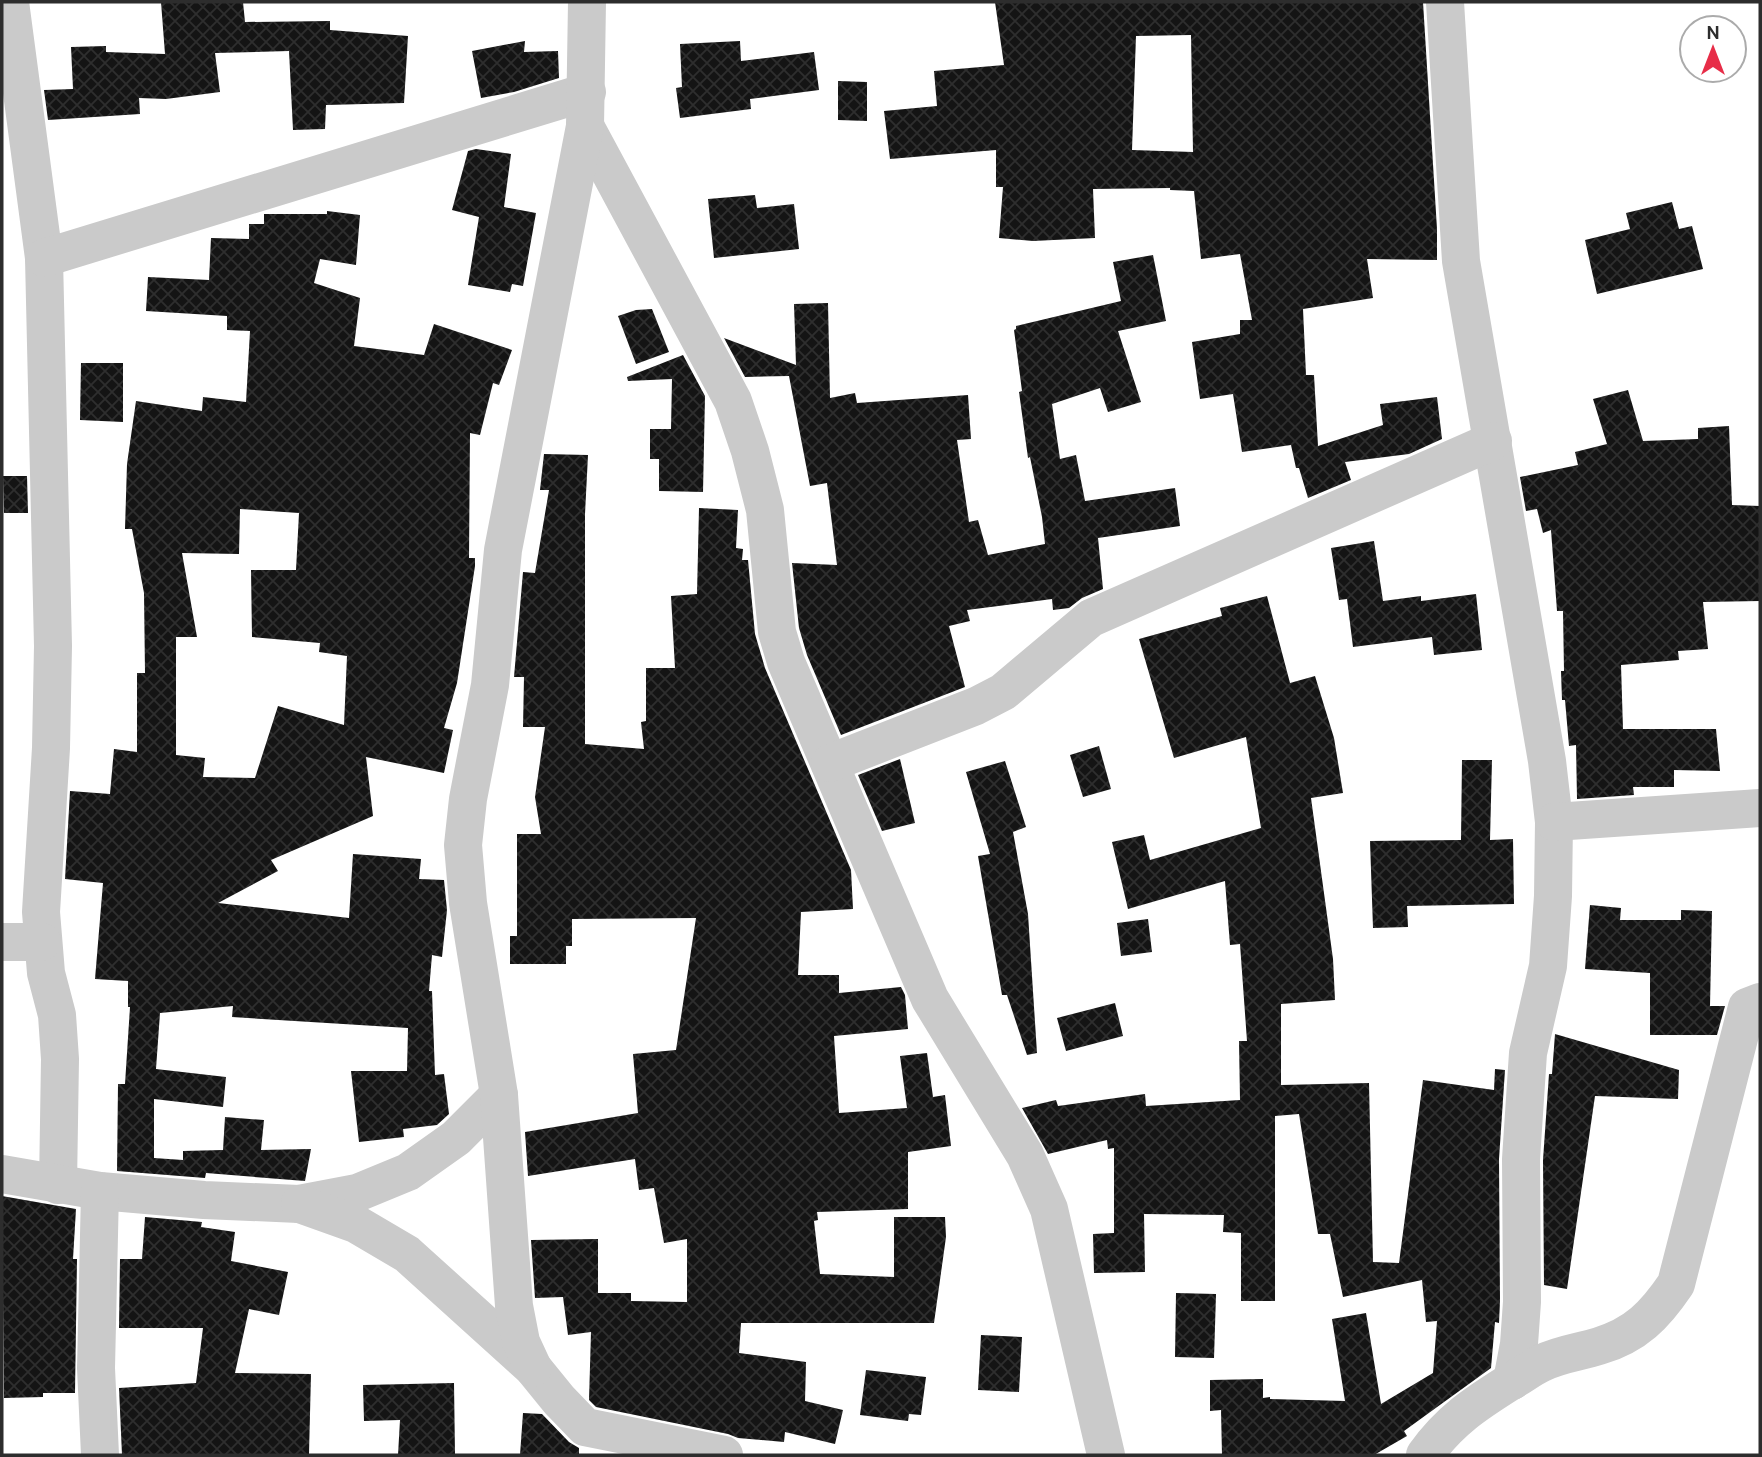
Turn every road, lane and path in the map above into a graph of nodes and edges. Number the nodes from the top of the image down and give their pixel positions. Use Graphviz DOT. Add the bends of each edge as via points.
graph roads {
  1 [pos="10,2"];
  2 [pos="587,2"];
  3 [pos="1445,2"];
  4 [pos="586,109"];
  5 [pos="44,258"];
  6 [pos="1493,441"];
  7 [pos="831,763"];
  8 [pos="1760,808"];
  9 [pos="1554,822"];
  10 [pos="2,942"];
  11 [pos="43,942"];
  12 [pos="1760,1002"];
  13 [pos="499,1095"];
  14 [pos="2,1174"];
  15 [pos="58,1185"];
  16 [pos="100,1191"];
  17 [pos="299,1204"];
  18 [pos="533,1368"];
  19 [pos="1512,1381"];
  20 [pos="586,1441"];
  21 [pos="100,1455"];
  22 [pos="724,1455"];
  23 [pos="1106,1455"];
  24 [pos="1425,1455"];
  1 -- 5 [label="street"];
  2 -- 4 [label="street"];
  3 -- 6 [label="street" via="1461,261"];
  4 -- 5 [label="street"];
  4 -- 7 [label="street" via="733,401 765,510 777,632"];
  4 -- 13 [label="street" via="503,550 490,685 463,845"];
  5 -- 11 [label="street" via="53,646"];
  6 -- 7 [label="street" via="1091,618 1003,692"];
  6 -- 9 [label="street"];
  7 -- 23 [label="street" via="930,999 1024,1155 1049,1209"];
  8 -- 9 [label="street"];
  9 -- 19 [label="street" via="1548,966 1528,1053 1521,1159 1522,1302"];
  10 -- 11 [label="street"];
  11 -- 15 [label="street" via="60,1059"];
  12 -- 19 [label="street" via="1747,1007 1676,1284 1657,1311 1630,1334 1542,1363"];
  13 -- 17 [label="street" via="456,1139 408,1171 357,1192"];
  13 -- 18 [label="street" via="514,1306"];
  14 -- 15 [label="street"];
  15 -- 16 [label="street"];
  16 -- 17 [label="street"];
  16 -- 21 [label="street" via="96,1368"];
  17 -- 18 [label="street" via="356,1224 407,1254"];
  18 -- 20 [label="street"];
  19 -- 24 [label="street" via="1465,1410"];
  20 -- 22 [label="street"];
}
